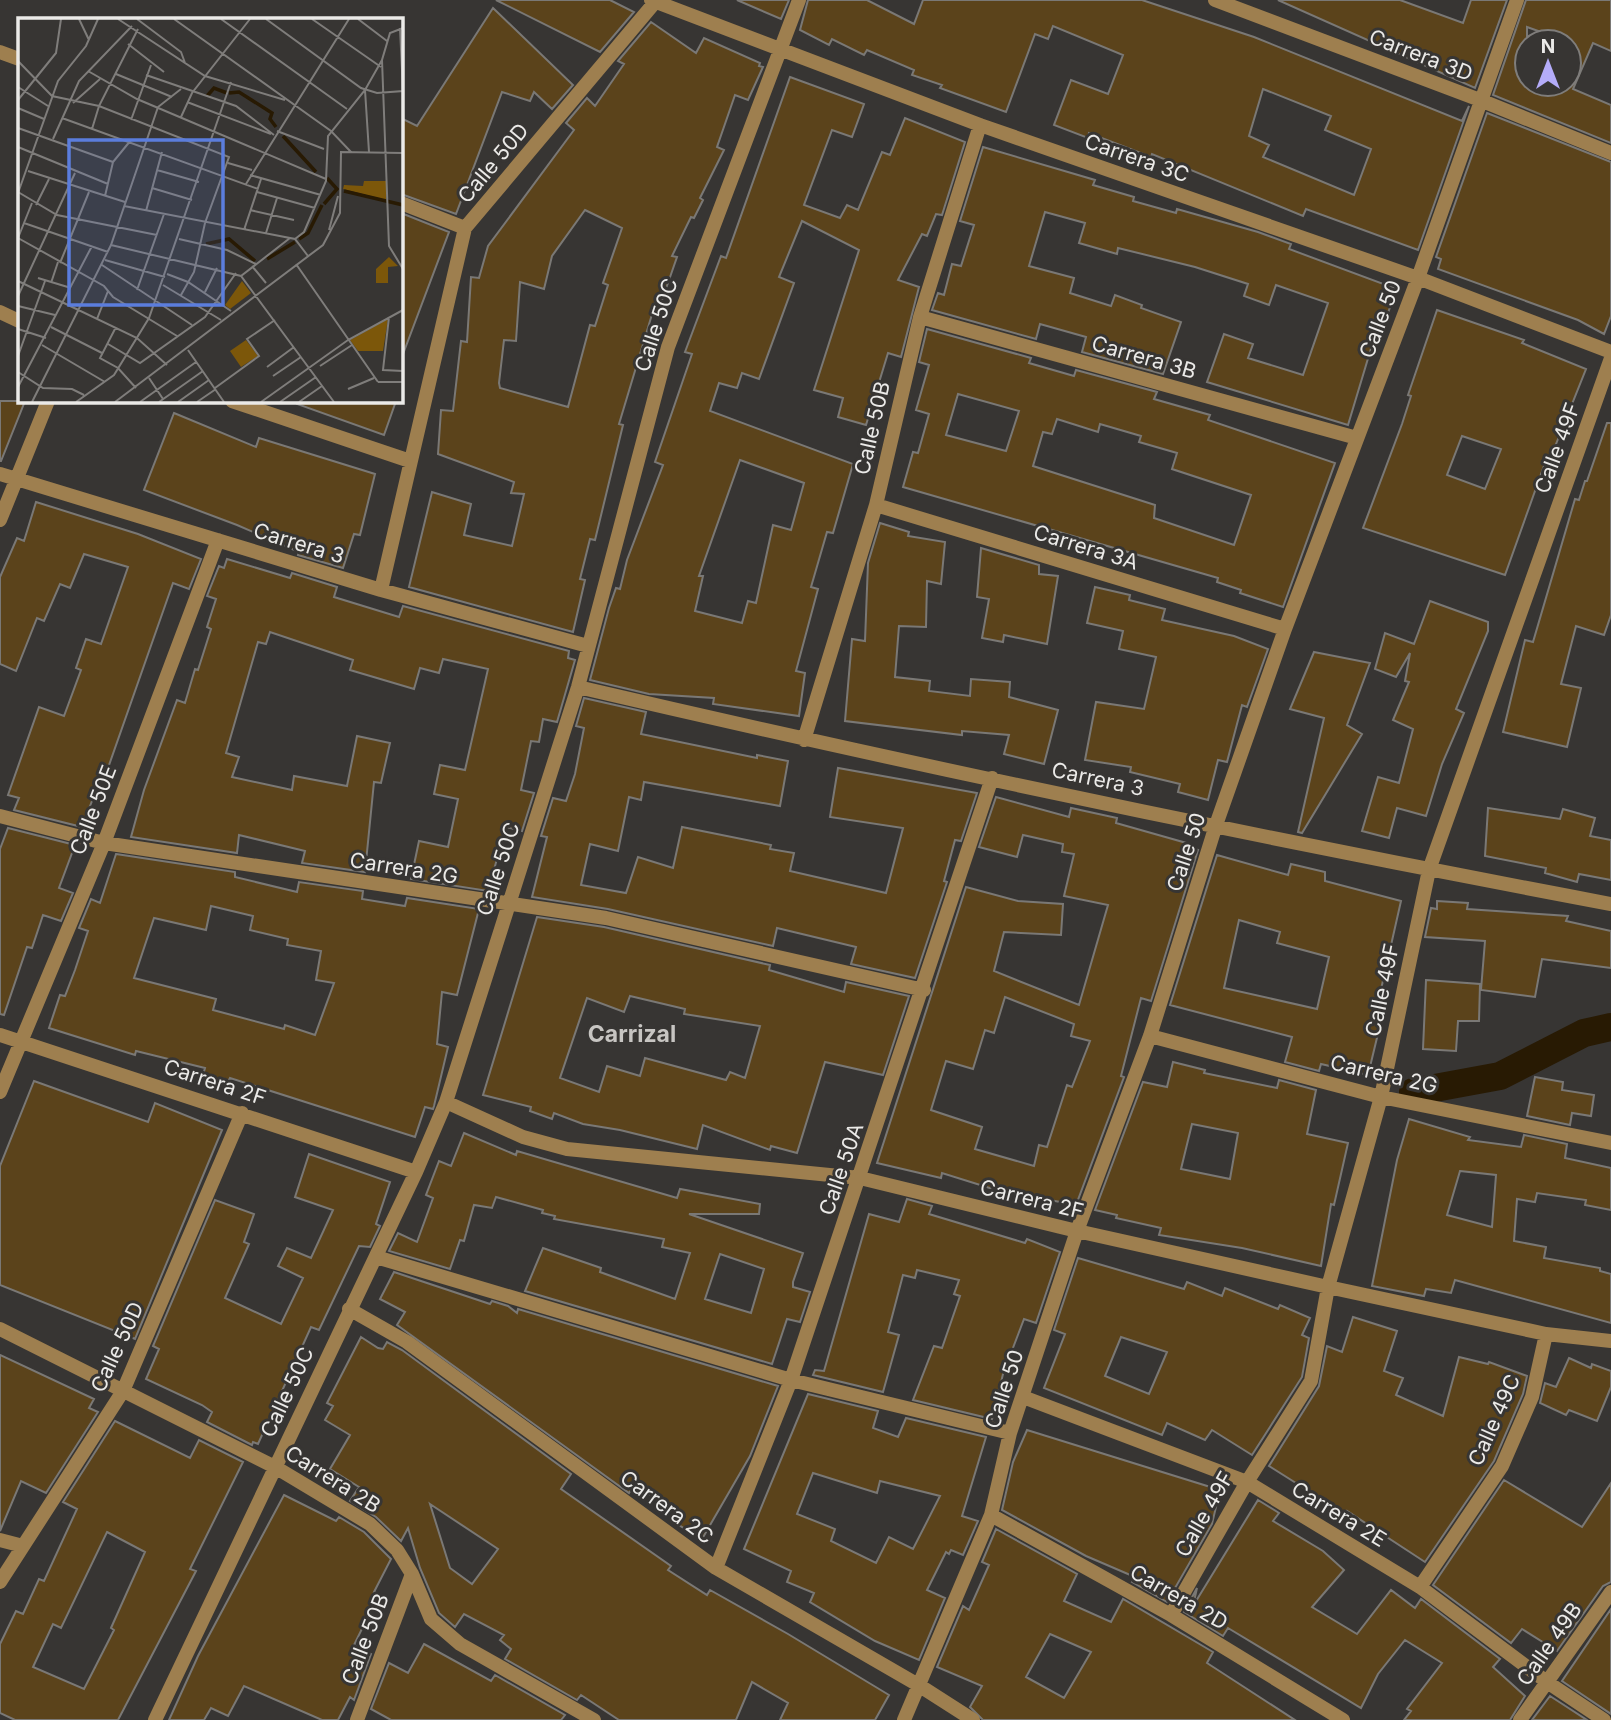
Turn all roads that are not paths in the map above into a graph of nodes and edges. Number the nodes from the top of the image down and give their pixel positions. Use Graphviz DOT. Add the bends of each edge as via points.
graph roads {
  1 [pos="799,0"];
  2 [pos="1215,0"];
  3 [pos="1517,0"];
  4 [pos="654,1"];
  5 [pos="778,49"];
  6 [pos="0,52"];
  7 [pos="18,59"];
  8 [pos="1480,100"];
  9 [pos="979,125"];
  10 [pos="1611,153"];
  11 [pos="402,203"];
  12 [pos="466,228"];
  13 [pos="1418,278"];
  14 [pos="0,312"];
  15 [pos="920,317"];
  16 [pos="18,321"];
  17 [pos="1611,352"];
  18 [pos="1611,358"];
  19 [pos="48,402"];
  20 [pos="235,402"];
  21 [pos="1357,439"];
  22 [pos="410,461"];
  23 [pos="0,474"];
  24 [pos="18,480"];
  25 [pos="876,505"];
  26 [pos="0,520"];
  27 [pos="218,540"];
  28 [pos="382,590"];
  29 [pos="1285,629"];
  30 [pos="588,646"];
  31 [pos="578,688"];
  32 [pos="804,740"];
  33 [pos="992,778"];
  34 [pos="0,817"];
  35 [pos="1216,825"];
  36 [pos="104,843"];
  37 [pos="1429,870"];
  38 [pos="1611,904"];
  39 [pos="508,906"];
  40 [pos="924,990"];
  41 [pos="0,1035"];
  42 [pos="1150,1036"];
  43 [pos="22,1042"];
  44 [pos="0,1092"];
  45 [pos="1381,1097"];
  46 [pos="446,1102"];
  47 [pos="242,1113"];
  48 [pos="1611,1143"];
  49 [pos="416,1172"];
  50 [pos="860,1178"];
  51 [pos="1077,1231"];
  52 [pos="376,1257"];
  53 [pos="1328,1287"];
  54 [pos="349,1309"];
  55 [pos="0,1329"];
  56 [pos="1546,1334"];
  57 [pos="1611,1341"];
  58 [pos="792,1380"];
  59 [pos="123,1391"];
  60 [pos="1024,1397"];
  61 [pos="1010,1433"];
  62 [pos="275,1467"];
  63 [pos="1247,1482"];
  64 [pos="991,1515"];
  65 [pos="0,1540"];
  66 [pos="23,1546"];
  67 [pos="716,1568"];
  68 [pos="412,1574"];
  69 [pos="0,1582"];
  70 [pos="1420,1587"];
  71 [pos="1611,1592"];
  72 [pos="1171,1615"];
  73 [pos="1547,1682"];
  74 [pos="920,1686"];
  75 [pos="155,1720"];
  76 [pos="357,1720"];
  77 [pos="594,1720"];
  78 [pos="904,1720"];
  79 [pos="973,1720"];
  80 [pos="1343,1720"];
  81 [pos="1520,1720"];
  82 [pos="1604,1720"];
  1 -- 5 [label="street, Calle 50C"];
  2 -- 8 [label="street, Carrera 3D"];
  3 -- 8 [label="street, Calle 50"];
  4 -- 5 [label="street, Carrera 3C"];
  4 -- 12 [label="street, Calle 50D"];
  5 -- 9 [label="street, Carrera 3C"];
  5 -- 30 [label="street, Calle 50C" via="668,347"];
  6 -- 7 [label="street"];
  8 -- 10 [label="street, Carrera 3D"];
  8 -- 13 [label="street, Calle 50"];
  9 -- 13 [label="street, Carrera 3C"];
  9 -- 15 [label="street, Calle 50B"];
  11 -- 12 [label="street"];
  12 -- 22 [label="street, Calle 50D"];
  13 -- 17 [label="street, Carrera 3C"];
  13 -- 21 [label="street, Calle 50"];
  14 -- 16 [label="street"];
  15 -- 21 [label="street, Carrera 3B"];
  15 -- 25 [label="street, Calle 50B"];
  18 -- 37 [label="street, Calle 49F"];
  19 -- 24 [label="street"];
  20 -- 22 [label="street"];
  21 -- 29 [label="street, Calle 50"];
  22 -- 28 [label="street, Calle 50D"];
  23 -- 24 [label="street, Carrera 3"];
  24 -- 26 [label="street"];
  24 -- 27 [label="street, Carrera 3"];
  25 -- 29 [label="street, Carrera 3A"];
  25 -- 32 [label="street, Calle 50B"];
  27 -- 28 [label="street, Carrera 3"];
  27 -- 36 [label="street, Calle 50E"];
  28 -- 30 [label="street, Carrera 3"];
  29 -- 35 [label="street, Calle 50"];
  30 -- 31 [label="street, Calle 50C"];
  31 -- 32 [label="street, Carrera 3"];
  31 -- 39 [label="street, Calle 50C"];
  32 -- 33 [label="street, Carrera 3"];
  33 -- 35 [label="street, Carrera 3"];
  33 -- 40 [label="street, Calle 50A"];
  34 -- 36 [label="street, Carrera 2G"];
  35 -- 37 [label="street, Carrera 3"];
  35 -- 42 [label="street, Calle 50"];
  36 -- 39 [label="street, Carrera 2G"];
  36 -- 43 [label="street, Calle 50E"];
  37 -- 38 [label="street, Carrera 3"];
  37 -- 45 [label="street, Calle 49F"];
  39 -- 40 [label="street, Carrera 2G" via="606,918"];
  39 -- 46 [label="street, Calle 50C"];
  40 -- 50 [label="street, Calle 50A"];
  41 -- 43 [label="street, Carrera 2F"];
  42 -- 45 [label="street, Carrera 2G"];
  42 -- 51 [label="street, Calle 50"];
  43 -- 44 [label="street, Calle 50E"];
  43 -- 47 [label="street, Carrera 2F"];
  45 -- 48 [label="street, Carrera 2G"];
  45 -- 53 [label="street, Calle 49F"];
  46 -- 49 [label="street, Calle 50C"];
  46 -- 50 [label="street, Carrera 2F" via="523,1138 567,1150"];
  47 -- 49 [label="street, Carrera 2F"];
  47 -- 59 [label="street, Calle 50D"];
  49 -- 52 [label="street, Calle 50C"];
  50 -- 51 [label="street, Carrera 2F"];
  50 -- 58 [label="street, Calle 50A"];
  51 -- 53 [label="street, Carrera 2F"];
  51 -- 60 [label="street, Calle 50"];
  52 -- 54 [label="street, Calle 50C"];
  52 -- 58 [label="street"];
  53 -- 56 [label="street, Carrera 2F"];
  53 -- 63 [label="street, Calle 49F" via="1311,1381"];
  54 -- 62 [label="street, Calle 50C"];
  54 -- 67 [label="street, Carrera 2C" via="407,1342"];
  55 -- 59 [label="street, Carrera 2B"];
  56 -- 57 [label="street, Carrera 2F"];
  56 -- 70 [label="street, Calle 49C" via="1532,1397 1502,1466"];
  58 -- 61 [label="street"];
  58 -- 67 [label="street, Calle 50A"];
  59 -- 62 [label="street, Carrera 2B"];
  59 -- 66 [label="street, Calle 50D"];
  60 -- 61 [label="street, Calle 50"];
  60 -- 63 [label="street, Carrera 2E"];
  61 -- 64 [label="street, Calle 50"];
  62 -- 68 [label="street, Carrera 2B" via="370,1524 397,1550"];
  62 -- 75 [label="street, Calle 50C"];
  63 -- 70 [label="street, Carrera 2E"];
  63 -- 72 [label="street, Calle 49F"];
  64 -- 72 [label="street, Carrera 2D"];
  64 -- 74 [label="street, Calle 50"];
  65 -- 66 [label="street"];
  66 -- 69 [label="street, Calle 50D"];
  67 -- 74 [label="street, Carrera 2C"];
  68 -- 76 [label="street, Calle 50B"];
  68 -- 77 [label="street, Carrera 2B" via="431,1619 460,1644"];
  70 -- 73 [label="street, Carrera 2E"];
  71 -- 73 [label="street, Calle 49B"];
  72 -- 80 [label="street, Carrera 2D"];
  73 -- 81 [label="street, Calle 49B"];
  73 -- 82 [label="street, Carrera 2E"];
  74 -- 78 [label="street, Calle 50"];
  74 -- 79 [label="street, Carrera 2C"];
}
